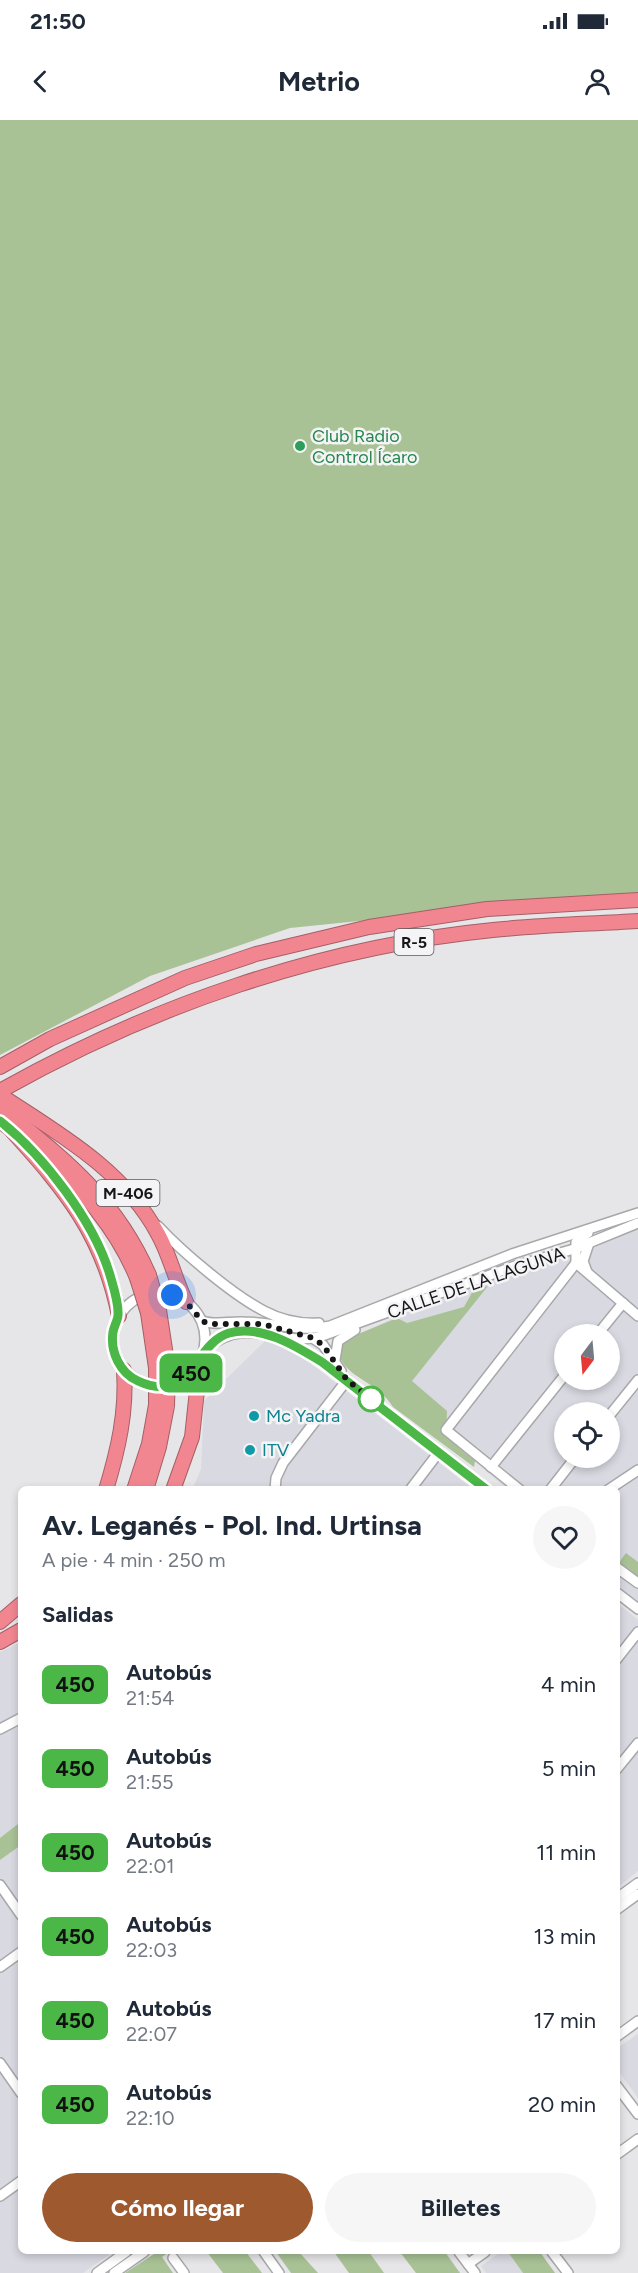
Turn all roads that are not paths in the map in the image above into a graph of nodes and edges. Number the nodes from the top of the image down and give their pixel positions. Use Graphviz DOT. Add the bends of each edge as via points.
graph roads {
  1 [pos="638,900"];
  2 [pos="638,921"];
  3 [pos="251,989"];
  4 [pos="197,999"];
  5 [pos="0,1067"];
  6 [pos="0,1093"];
  7 [pos="0,1107"];
  8 [pos="0,1121"];
  9 [pos="21,1123"];
  10 [pos="137,1203"];
  11 [pos="638,1213"];
  12 [pos="638,1223"];
  13 [pos="600,1226"];
  14 [pos="590,1243"];
  15 [pos="574,1249"];
  16 [pos="576,1263"];
  17 [pos="590,1277"];
  18 [pos="186,1302"];
  19 [pos="623,1303"];
  20 [pos="118,1316"];
  21 [pos="354,1316"];
  22 [pos="638,1316"];
  23 [pos="379,1317"];
  24 [pos="202,1321"];
  25 [pos="262,1324"];
  26 [pos="606,1324"];
  27 [pos="253,1332"];
  28 [pos="313,1338"];
  29 [pos="202,1355"];
  30 [pos="336,1365"];
  31 [pos="124,1370"];
  32 [pos="347,1380"];
  33 [pos="638,1380"];
  34 [pos="554,1390"];
  35 [pos="620,1402"];
  36 [pos="161,1405"];
  37 [pos="439,1452"];
  38 [pos="492,1467"];
  39 [pos="568,1468"];
  40 [pos="638,1470"];
  41 [pos="107,1486"];
  42 [pos="135,1486"];
  43 [pos="147,1486"];
  44 [pos="174,1486"];
  45 [pos="275,1486"];
  46 [pos="413,1486"];
  47 [pos="482,1486"];
  48 [pos="515,1486"];
  49 [pos="553,1486"];
  50 [pos="614,1486"];
  51 [pos="620,1570"];
  52 [pos="638,1583"];
  53 [pos="620,1595"];
  54 [pos="18,1607"];
  55 [pos="638,1609"];
  56 [pos="18,1619"];
  57 [pos="0,1622"];
  58 [pos="0,1629"];
  59 [pos="18,1632"];
  60 [pos="638,1632"];
  61 [pos="18,1640"];
  62 [pos="0,1642"];
  63 [pos="0,1649"];
  64 [pos="620,1655"];
  65 [pos="18,1720"];
  66 [pos="0,1729"];
  67 [pos="638,1743"];
  68 [pos="620,1765"];
  69 [pos="0,1885"];
  70 [pos="637,1887"];
  71 [pos="620,1897"];
  72 [pos="620,1906"];
  73 [pos="18,1911"];
  74 [pos="18,1954"];
  75 [pos="0,1967"];
  76 [pos="638,2021"];
  77 [pos="620,2034"];
  78 [pos="0,2063"];
  79 [pos="18,2089"];
  80 [pos="620,2090"];
  81 [pos="638,2114"];
  82 [pos="638,2139"];
  83 [pos="620,2152"];
  84 [pos="18,2183"];
  85 [pos="0,2196"];
  86 [pos="123,2254"];
  87 [pos="141,2254"];
  88 [pos="265,2254"];
  89 [pos="460,2254"];
  90 [pos="482,2254"];
  91 [pos="554,2254"];
  92 [pos="172,2258"];
  93 [pos="468,2264"];
  94 [pos="97,2273"];
  95 [pos="114,2273"];
  96 [pos="184,2273"];
  97 [pos="279,2273"];
  98 [pos="475,2273"];
  99 [pos="568,2273"];
  1 -- 5 [label="highway, R-5" via="487,909 369,927 256,954 185,978 50,1039"];
  2 -- 4 [label="highway, R-5" via="492,930 371,949 265,976"];
  3 -- 4 [label="highway"];
  4 -- 6 [label="highway, R-5" via="63,1058"];
  6 -- 9 [label="highway, M-406"];
  7 -- 9 [label="highway, M-406"];
  8 -- 9 [label="highway, M-406"];
  9 -- 10 [label="highway, M-406" via="94,1158"];
  9 -- 20 [label="highway, M-406" via="84,1220 109,1273"];
  9 -- 36 [label="highway, M-406, bridge" via="38,1149 80,1188 143,1276 162,1368"];
  10 -- 18 [label="highway, M-406" via="161,1240"];
  10 -- 21 [label="street" via="172,1239 263,1311 308,1323"];
  11 -- 13 [label="street, CALLE DE LA LAGUNA"];
  12 -- 14 [label="street, CALLE DE LA LAGUNA"];
  13 -- 15 [label="street" via="580,1237"];
  13 -- 21 [label="street, CALLE DE LA LAGUNA" via="512,1254"];
  14 -- 15 [label="street, CALLE DE LA LAGUNA"];
  14 -- 17 [label="street" via="583,1261"];
  15 -- 16 [label="street"];
  15 -- 23 [label="street, CALLE DE LA LAGUNA" via="515,1266"];
  16 -- 17 [label="street"];
  16 -- 38 [label="street" via="446,1430"];
  17 -- 19 [label="street"];
  18 -- 20 [label="street" via="172,1295 142,1296"];
  18 -- 24 [label="street"];
  19 -- 22 [label="street"];
  19 -- 26 [label="street"];
  20 -- 31 [label="street" via="113,1346"];
  21 -- 25 [label="street" via="316,1329"];
  23 -- 28 [label="street, CALLE DE LA LAGUNA"];
  23 -- 30 [label="street" via="338,1341"];
  24 -- 25 [label="street"];
  24 -- 29 [label="street"];
  25 -- 28 [label="street"];
  27 -- 28 [label="street" via="296,1340"];
  27 -- 29 [label="street" via="229,1333"];
  27 -- 32 [label="street" via="299,1347"];
  28 -- 30 [label="street" via="323,1345"];
  29 -- 31 [label="street" via="189,1376 173,1384 155,1386 138,1381"];
  29 -- 44 [label="highway" via="192,1437"];
  30 -- 32 [label="street"];
  31 -- 41 [label="highway" via="122,1428"];
  32 -- 37 [label="street"];
  32 -- 45 [label="street" via="283,1463"];
  33 -- 35 [label="street"];
  34 -- 38 [label="street"];
  36 -- 42 [label="highway, M-406"];
  36 -- 43 [label="highway, M-406" via="159,1447"];
  37 -- 46 [label="street"];
  37 -- 47 [label="street"];
  38 -- 48 [label="street"];
  39 -- 49 [label="street"];
  40 -- 50 [label="street"];
  51 -- 52 [label="street"];
  53 -- 55 [label="street"];
  54 -- 57 [label="highway"];
  56 -- 58 [label="highway"];
  59 -- 62 [label="highway"];
  60 -- 64 [label="street"];
  61 -- 63 [label="highway"];
  65 -- 66 [label="street"];
  67 -- 68 [label="street"];
  69 -- 73 [label="street"];
  70 -- 71 [label="street"];
  70 -- 72 [label="street"];
  74 -- 75 [label="street"];
  76 -- 77 [label="street"];
  78 -- 79 [label="street"];
  80 -- 81 [label="street"];
  82 -- 83 [label="street"];
  84 -- 85 [label="street"];
  86 -- 94 [label="street"];
  87 -- 95 [label="street"];
  88 -- 97 [label="street"];
  89 -- 93 [label="street"];
  90 -- 93 [label="street"];
  91 -- 99 [label="street"];
  92 -- 96 [label="street"];
  93 -- 98 [label="street"];
}
